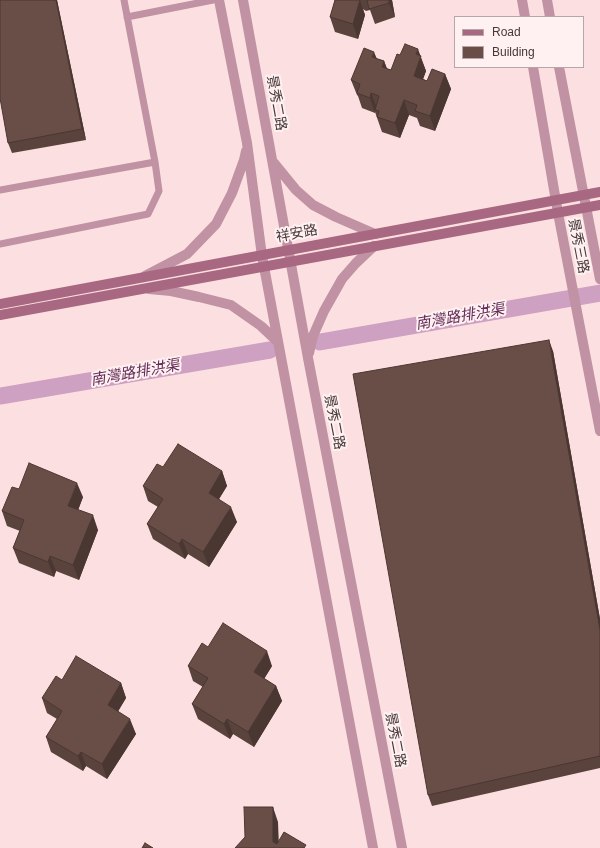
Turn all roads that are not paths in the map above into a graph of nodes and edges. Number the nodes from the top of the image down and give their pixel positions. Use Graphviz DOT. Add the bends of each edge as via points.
graph roads {
  1 [pos="124,0"];
  2 [pos="213,0"];
  3 [pos="219,0"];
  4 [pos="244,0"];
  5 [pos="522,0"];
  6 [pos="547,0"];
  7 [pos="525,16"];
  8 [pos="550,16"];
  9 [pos="127,17"];
  10 [pos="533,68"];
  11 [pos="559,68"];
  12 [pos="247,143"];
  13 [pos="155,162"];
  14 [pos="272,162"];
  15 [pos="0,190"];
  16 [pos="600,192"];
  17 [pos="584,195"];
  18 [pos="555,200"];
  19 [pos="600,205"];
  20 [pos="586,208"];
  21 [pos="558,213"];
  22 [pos="375,234"];
  23 [pos="0,244"];
  24 [pos="374,246"];
  25 [pos="288,250"];
  26 [pos="262,256"];
  27 [pos="290,262"];
  28 [pos="264,266"];
  29 [pos="144,276"];
  30 [pos="600,279"];
  31 [pos="145,288"];
  32 [pos="0,304"];
  33 [pos="0,315"];
  34 [pos="278,342"];
  35 [pos="308,358"];
  36 [pos="600,431"];
  37 [pos="373,848"];
  38 [pos="402,848"];
  1 -- 9 [label="lane"];
  2 -- 9 [label="lane"];
  3 -- 12 [label="street"];
  4 -- 14 [label="street, 景秀二路"];
  5 -- 7 [label="street"];
  6 -- 8 [label="street"];
  9 -- 13 [label="lane"];
  10 -- 18 [label="street, 景秀三路"];
  11 -- 17 [label="street, 景秀三路"];
  12 -- 26 [label="street"];
  12 -- 29 [label="street" via="244,160 232,193 216,224 187,254"];
  13 -- 15 [label="lane"];
  13 -- 23 [label="lane" via="158,191 148,214"];
  14 -- 22 [label="street" via="313,205"];
  14 -- 25 [label="street, 景秀二路"];
  16 -- 17 [label="main road, 祥安路"];
  17 -- 18 [label="main road, 祥安路"];
  17 -- 20 [label="street, 景秀三路"];
  18 -- 21 [label="street, 景秀三路"];
  18 -- 22 [label="main road, 祥安路"];
  19 -- 20 [label="main road, 祥安路"];
  20 -- 21 [label="main road, 祥安路"];
  20 -- 30 [label="street, 景秀三路"];
  21 -- 24 [label="main road, 祥安路"];
  21 -- 36 [label="street, 景秀三路"];
  22 -- 25 [label="main road, 祥安路"];
  24 -- 27 [label="main road, 祥安路"];
  24 -- 35 [label="street" via="342,279 312,336"];
  25 -- 26 [label="main road, 祥安路"];
  25 -- 27 [label="street, 景秀二路"];
  26 -- 28 [label="street"];
  26 -- 29 [label="main road, 祥安路"];
  27 -- 28 [label="main road, 祥安路"];
  27 -- 35 [label="street, 景秀二路"];
  28 -- 31 [label="main road, 祥安路"];
  28 -- 34 [label="street"];
  29 -- 32 [label="main road, 祥安路"];
  31 -- 33 [label="main road, 祥安路"];
  31 -- 34 [label="street" via="192,295 231,305 262,326"];
  34 -- 37 [label="street"];
  35 -- 38 [label="street, 景秀二路"];
}
